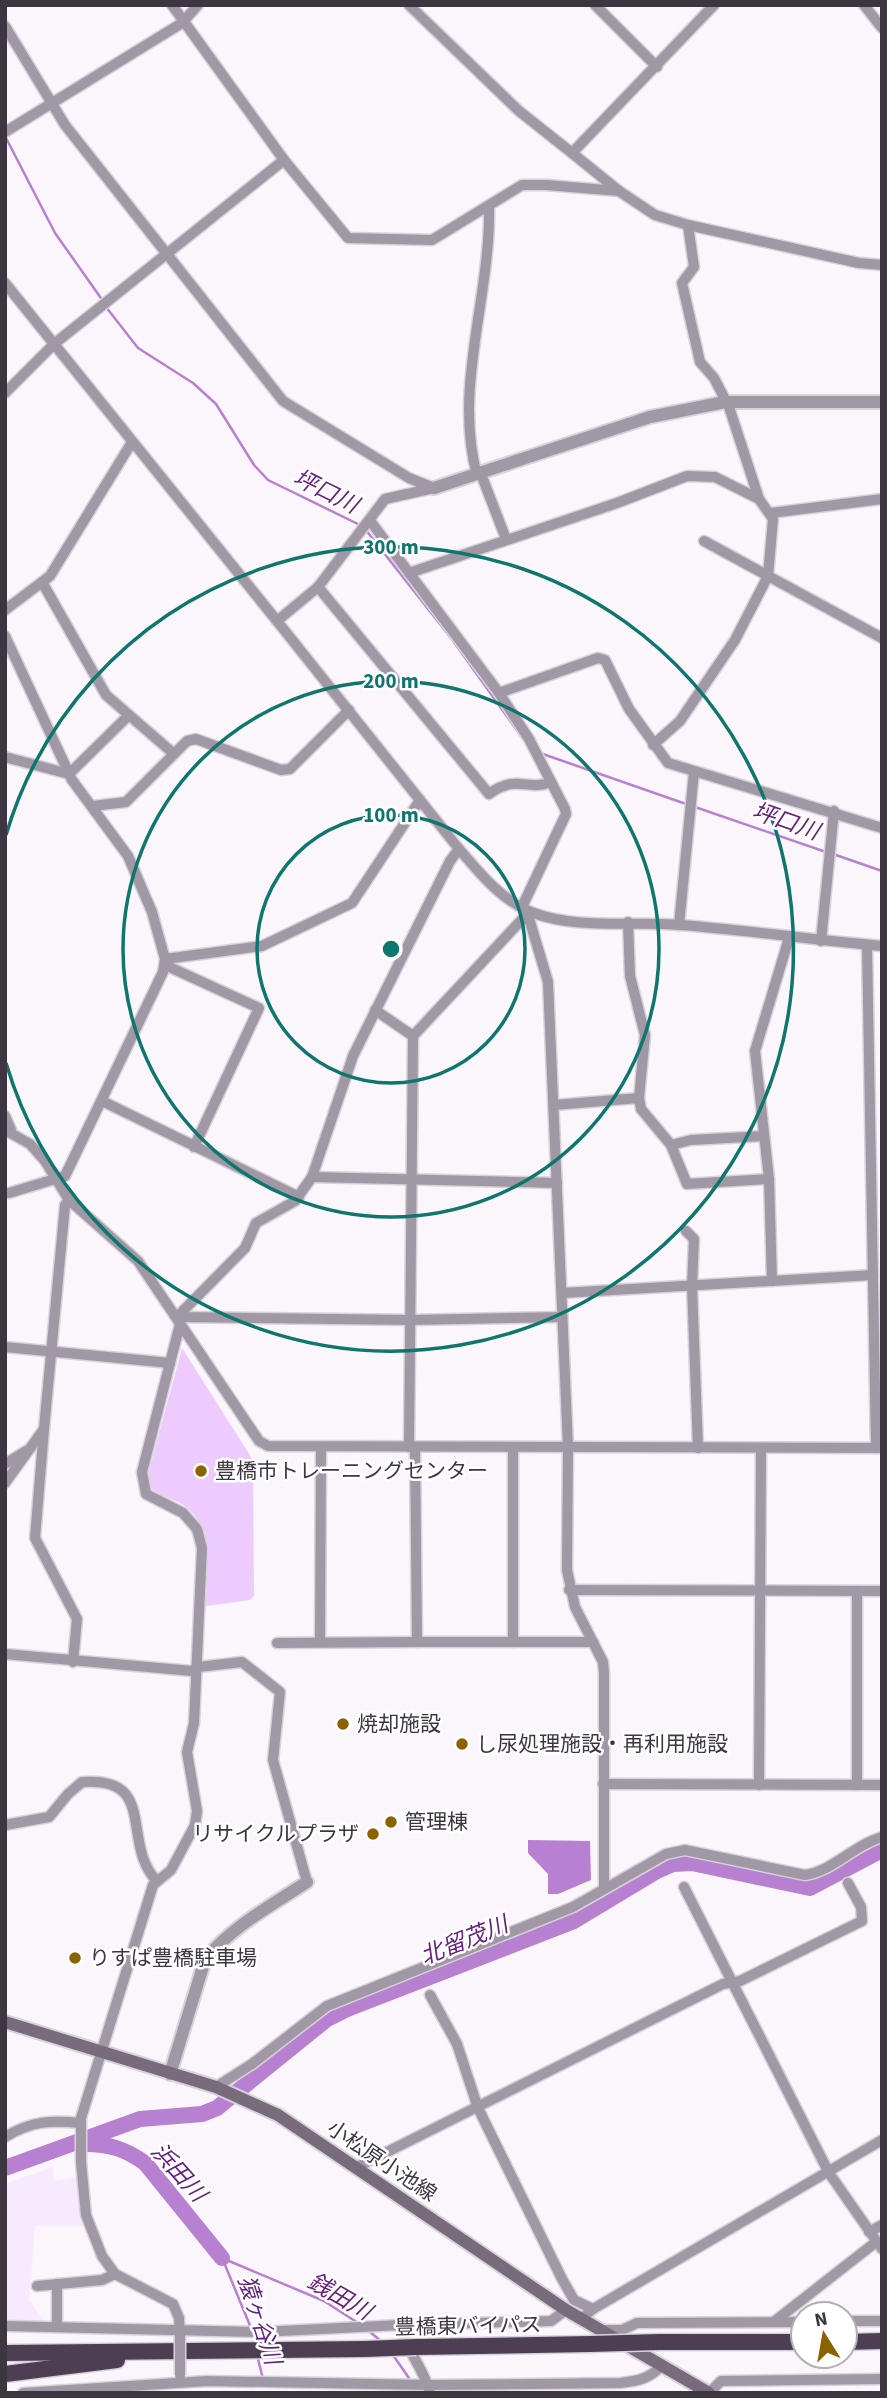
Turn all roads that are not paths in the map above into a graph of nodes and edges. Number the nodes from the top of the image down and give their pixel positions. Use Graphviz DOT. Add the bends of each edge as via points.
graph roads {
  1 [pos="172,5"];
  2 [pos="198,5"];
  3 [pos="409,5"];
  4 [pos="595,5"];
  5 [pos="714,5"];
  6 [pos="864,5"];
  7 [pos="182,23"];
  8 [pos="5,26"];
  9 [pos="882,28"];
  10 [pos="657,67"];
  11 [pos="50,104"];
  12 [pos="7,131"];
  13 [pos="572,153"];
  14 [pos="284,160"];
  15 [pos="619,191"];
  16 [pos="489,207"];
  17 [pos="688,225"];
  18 [pos="169,254"];
  19 [pos="882,265"];
  20 [pos="5,283"];
  21 [pos="54,344"];
  22 [pos="5,393"];
  23 [pos="725,402"];
  24 [pos="882,402"];
  25 [pos="132,442"];
  26 [pos="479,475"];
  27 [pos="434,488"];
  28 [pos="759,499"];
  29 [pos="882,499"];
  30 [pos="771,513"];
  31 [pos="367,526"];
  32 [pos="506,539"];
  33 [pos="704,541"];
  34 [pos="410,573"];
  35 [pos="768,576"];
  36 [pos="42,583"];
  37 [pos="318,587"];
  38 [pos="5,610"];
  39 [pos="277,621"];
  40 [pos="5,636"];
  41 [pos="882,638"];
  42 [pos="499,693"];
  43 [pos="349,710"];
  44 [pos="128,716"];
  45 [pos="653,745"];
  46 [pos="174,754"];
  47 [pos="5,757"];
  48 [pos="694,772"];
  49 [pos="69,774"];
  50 [pos="551,782"];
  51 [pos="420,800"];
  52 [pos="93,806"];
  53 [pos="834,811"];
  54 [pos="882,828"];
  55 [pos="459,849"];
  56 [pos="526,911"];
  57 [pos="628,922"];
  58 [pos="680,925"];
  59 [pos="789,937"];
  60 [pos="821,941"];
  61 [pos="867,945"];
  62 [pos="882,946"];
  63 [pos="165,962"];
  64 [pos="375,1010"];
  65 [pos="413,1036"];
  66 [pos="639,1098"];
  67 [pos="102,1101"];
  68 [pos="554,1105"];
  69 [pos="5,1116"];
  70 [pos="8,1130"];
  71 [pos="764,1136"];
  72 [pos="671,1145"];
  73 [pos="194,1147"];
  74 [pos="312,1177"];
  75 [pos="57,1180"];
  76 [pos="769,1180"];
  77 [pos="411,1181"];
  78 [pos="557,1183"];
  79 [pos="9,1193"];
  80 [pos="299,1197"];
  81 [pos="69,1200"];
  82 [pos="686,1231"];
  83 [pos="873,1275"];
  84 [pos="772,1281"];
  85 [pos="692,1286"];
  86 [pos="562,1293"];
  87 [pos="562,1317"];
  88 [pos="179,1320"];
  89 [pos="411,1320"];
  90 [pos="5,1347"];
  91 [pos="52,1352"];
  92 [pos="170,1363"];
  93 [pos="44,1429"];
  94 [pos="321,1447"];
  95 [pos="412,1447"];
  96 [pos="513,1447"];
  97 [pos="568,1447"];
  98 [pos="698,1448"];
  99 [pos="761,1448"];
  100 [pos="879,1448"];
  101 [pos="26,1451"];
  102 [pos="5,1464"];
  103 [pos="5,1483"];
  104 [pos="569,1590"];
  105 [pos="761,1590"];
  106 [pos="857,1591"];
  107 [pos="882,1591"];
  108 [pos="320,1642"];
  109 [pos="417,1642"];
  110 [pos="513,1642"];
  111 [pos="593,1642"];
  112 [pos="277,1643"];
  113 [pos="5,1654"];
  114 [pos="73,1662"];
  115 [pos="198,1667"];
  116 [pos="603,1784"];
  117 [pos="760,1784"];
  118 [pos="857,1785"];
  119 [pos="882,1785"];
  120 [pos="5,1825"];
  121 [pos="882,1836"];
  122 [pos="157,1881"];
  123 [pos="307,1882"];
  124 [pos="848,1883"];
  125 [pos="684,1887"];
  126 [pos="604,1889"];
  127 [pos="732,1982"];
  128 [pos="430,1994"];
  129 [pos="5,2022"];
  130 [pos="101,2052"];
  131 [pos="170,2074"];
  132 [pos="219,2089"];
  133 [pos="478,2108"];
  134 [pos="80,2126"];
  135 [pos="5,2137"];
  136 [pos="882,2140"];
  137 [pos="357,2167"];
  138 [pos="828,2173"];
  139 [pos="882,2225"];
  140 [pos="869,2232"];
  141 [pos="879,2246"];
  142 [pos="116,2274"];
  143 [pos="57,2284"];
  144 [pos="37,2286"];
  145 [pos="593,2309"];
  146 [pos="566,2310"];
  147 [pos="581,2319"];
  148 [pos="859,2321"];
  149 [pos="882,2321"];
  150 [pos="775,2322"];
  151 [pos="789,2322"];
  152 [pos="401,2325"];
  153 [pos="5,2326"];
  154 [pos="57,2327"];
  155 [pos="601,2330"];
  156 [pos="180,2334"];
  157 [pos="789,2342"];
  158 [pos="859,2342"];
  159 [pos="882,2342"];
  160 [pos="6,2351"];
  161 [pos="245,2351"];
  162 [pos="662,2365"];
  163 [pos="5,2374"];
  164 [pos="882,2379"];
  165 [pos="284,2381"];
  166 [pos="180,2383"];
  167 [pos="427,2387"];
  168 [pos="55,2392"];
  169 [pos="23,2393"];
  170 [pos="285,2393"];
  171 [pos="709,2393"];
  1 -- 7 [label="street"];
  2 -- 7 [label="street"];
  3 -- 13 [label="street" via="519,111"];
  4 -- 10 [label="street"];
  5 -- 10 [label="street"];
  6 -- 9 [label="street"];
  7 -- 11 [label="street"];
  7 -- 14 [label="street"];
  8 -- 11 [label="street"];
  10 -- 13 [label="street"];
  11 -- 12 [label="street"];
  11 -- 18 [label="street"];
  13 -- 15 [label="street"];
  14 -- 16 [label="street" via="348,238 432,240"];
  14 -- 18 [label="street"];
  15 -- 16 [label="street" via="523,185"];
  15 -- 17 [label="street" via="655,215"];
  16 -- 26 [label="street" via="469,396 469,445"];
  17 -- 19 [label="street"];
  17 -- 23 [label="street" via="694,267 682,283 700,362"];
  18 -- 21 [label="street"];
  18 -- 27 [label="street" via="283,401 409,478"];
  20 -- 21 [label="street"];
  21 -- 22 [label="street"];
  21 -- 25 [label="street"];
  23 -- 24 [label="street"];
  23 -- 26 [label="street" via="650,417"];
  23 -- 28 [label="street"];
  25 -- 36 [label="street"];
  25 -- 39 [label="street"];
  26 -- 27 [label="street"];
  26 -- 32 [label="street"];
  27 -- 31 [label="street" via="385,499"];
  28 -- 30 [label="street"];
  28 -- 32 [label="street" via="715,477 687,476"];
  29 -- 30 [label="street"];
  30 -- 35 [label="street"];
  31 -- 34 [label="street"];
  31 -- 37 [label="street"];
  32 -- 34 [label="street"];
  33 -- 35 [label="street"];
  34 -- 42 [label="street"];
  35 -- 41 [label="street"];
  35 -- 45 [label="street" via="718,669 680,720"];
  36 -- 38 [label="street"];
  36 -- 44 [label="street" via="106,695"];
  37 -- 39 [label="street"];
  37 -- 50 [label="street" via="489,794 505,783"];
  39 -- 43 [label="street"];
  40 -- 49 [label="street"];
  42 -- 45 [label="street" via="598,658 605,660"];
  42 -- 50 [label="street"];
  43 -- 46 [label="street" via="290,769 281,770 196,739"];
  43 -- 51 [label="street"];
  44 -- 46 [label="street"];
  44 -- 49 [label="street"];
  45 -- 48 [label="street" via="668,764"];
  46 -- 52 [label="street" via="126,802"];
  47 -- 49 [label="street"];
  48 -- 53 [label="street"];
  48 -- 58 [label="street"];
  49 -- 52 [label="street"];
  50 -- 56 [label="street" via="566,814"];
  51 -- 55 [label="street"];
  51 -- 63 [label="street" via="352,903 262,946"];
  52 -- 63 [label="street" via="119,841 140,882"];
  53 -- 54 [label="street"];
  53 -- 60 [label="street"];
  55 -- 56 [label="street" via="490,885"];
  55 -- 64 [label="street"];
  56 -- 57 [label="street" via="554,919"];
  56 -- 65 [label="street"];
  56 -- 68 [label="street" via="548,982"];
  57 -- 58 [label="street"];
  57 -- 66 [label="street" via="630,976 645,1035"];
  58 -- 59 [label="street"];
  59 -- 60 [label="street"];
  59 -- 71 [label="street" via="756,1041"];
  60 -- 61 [label="street"];
  61 -- 62 [label="street"];
  61 -- 83 [label="street"];
  63 -- 67 [label="street"];
  63 -- 73 [label="street" via="259,1008"];
  64 -- 65 [label="street"];
  64 -- 74 [label="street" via="353,1056"];
  65 -- 77 [label="street"];
  66 -- 68 [label="street"];
  66 -- 72 [label="street" via="641,1109"];
  67 -- 73 [label="street"];
  67 -- 75 [label="street" via="65,1176"];
  68 -- 78 [label="street"];
  69 -- 70 [label="street"];
  70 -- 75 [label="street" via="30,1144"];
  71 -- 72 [label="street"];
  71 -- 76 [label="street"];
  72 -- 76 [label="street" via="687,1184"];
  73 -- 80 [label="street"];
  74 -- 77 [label="street"];
  74 -- 80 [label="street"];
  75 -- 79 [label="street"];
  75 -- 81 [label="street"];
  76 -- 84 [label="street"];
  77 -- 78 [label="street"];
  77 -- 89 [label="street"];
  78 -- 86 [label="street"];
  80 -- 88 [label="street" via="257,1223 245,1248"];
  81 -- 88 [label="street" via="138,1261"];
  81 -- 91 [label="street"];
  82 -- 85 [label="street" via="694,1240"];
  83 -- 84 [label="street"];
  83 -- 100 [label="street"];
  84 -- 85 [label="street"];
  85 -- 86 [label="street"];
  85 -- 98 [label="street"];
  86 -- 87 [label="street"];
  87 -- 89 [label="street"];
  87 -- 97 [label="street"];
  88 -- 89 [label="street"];
  88 -- 92 [label="street"];
  88 -- 94 [label="street" via="259,1441 268,1446"];
  89 -- 95 [label="street"];
  90 -- 91 [label="street"];
  91 -- 92 [label="street"];
  91 -- 93 [label="street"];
  92 -- 115 [label="street" via="142,1484 146,1494 183,1513 197,1529 202,1548"];
  93 -- 101 [label="street"];
  93 -- 114 [label="street" via="35,1538 77,1619"];
  94 -- 95 [label="street"];
  94 -- 108 [label="street"];
  95 -- 96 [label="street"];
  95 -- 109 [label="street"];
  96 -- 97 [label="street"];
  96 -- 110 [label="street"];
  97 -- 98 [label="street"];
  97 -- 104 [label="street"];
  98 -- 99 [label="street"];
  99 -- 100 [label="street"];
  99 -- 105 [label="street"];
  101 -- 102 [label="street"];
  101 -- 103 [label="street"];
  104 -- 105 [label="street"];
  104 -- 111 [label="street"];
  105 -- 106 [label="street"];
  105 -- 117 [label="street"];
  106 -- 107 [label="street"];
  106 -- 118 [label="street"];
  108 -- 109 [label="street"];
  108 -- 112 [label="street"];
  109 -- 110 [label="street"];
  110 -- 111 [label="street"];
  111 -- 116 [label="street" via="604,1673"];
  113 -- 114 [label="street"];
  114 -- 115 [label="street" via="192,1671"];
  115 -- 122 [label="street" via="187,1763 197,1811 195,1825 171,1870"];
  115 -- 123 [label="street" via="242,1662 280,1692 275,1770"];
  116 -- 117 [label="street"];
  116 -- 126 [label="street"];
  117 -- 118 [label="street"];
  118 -- 119 [label="street"];
  120 -- 122 [label="street" via="49,1817 82,1782 111,1784 133,1804 144,1866"];
  121 -- 126 [label="street" via="818,1873 805,1875 685,1850 666,1854"];
  122 -- 130 [label="street"];
  123 -- 131 [label="street" via="236,1930 205,1960"];
  124 -- 127 [label="street" via="861,1907 862,1921"];
  125 -- 127 [label="street"];
  126 -- 132 [label="street" via="518,1931 327,2006"];
  127 -- 133 [label="street"];
  127 -- 138 [label="street"];
  128 -- 133 [label="street" via="457,2044"];
  129 -- 130 [label="main road, 小松原小池線"];
  130 -- 131 [label="main road, 小松原小池線"];
  130 -- 134 [label="street"];
  131 -- 132 [label="main road, 小松原小池線"];
  132 -- 137 [label="main road, 小松原小池線" via="278,2115"];
  133 -- 137 [label="street"];
  133 -- 145 [label="street" via="574,2300"];
  134 -- 135 [label="street" via="41,2122"];
  134 -- 142 [label="street" via="86,2215 102,2256"];
  136 -- 138 [label="street"];
  137 -- 146 [label="main road, 小松原小池線"];
  138 -- 140 [label="street"];
  138 -- 145 [label="street"];
  139 -- 140 [label="street"];
  140 -- 141 [label="street"];
  141 -- 150 [label="street"];
  142 -- 143 [label="street" via="102,2280"];
  142 -- 156 [label="street" via="173,2304"];
  143 -- 144 [label="street"];
  143 -- 154 [label="street"];
  145 -- 147 [label="street"];
  146 -- 147 [label="main road, 小松原小池線"];
  146 -- 152 [label="street" via="551,2321"];
  147 -- 155 [label="main road, 小松原小池線"];
  148 -- 149 [label="street"];
  150 -- 151 [label="street"];
  150 -- 155 [label="street" via="637,2323 622,2330"];
  152 -- 156 [label="street"];
  152 -- 167 [label="street"];
  153 -- 154 [label="street"];
  154 -- 156 [label="street"];
  155 -- 162 [label="main road, 小松原小池線"];
  156 -- 166 [label="street, bridge"];
  157 -- 161 [label="highway, 豊橋東バイパス, bridge"];
  158 -- 159 [label="highway"];
  160 -- 161 [label="highway, 豊橋東バイパス"];
  161 -- 163 [label="highway"];
  162 -- 167 [label="street" via="639,2381 620,2383"];
  162 -- 171 [label="main road, 小松原小池線"];
  164 -- 171 [label="street" via="721,2381"];
  165 -- 166 [label="street"];
  165 -- 167 [label="street"];
  165 -- 170 [label="street"];
  166 -- 168 [label="street"];
  168 -- 169 [label="street"];
}
